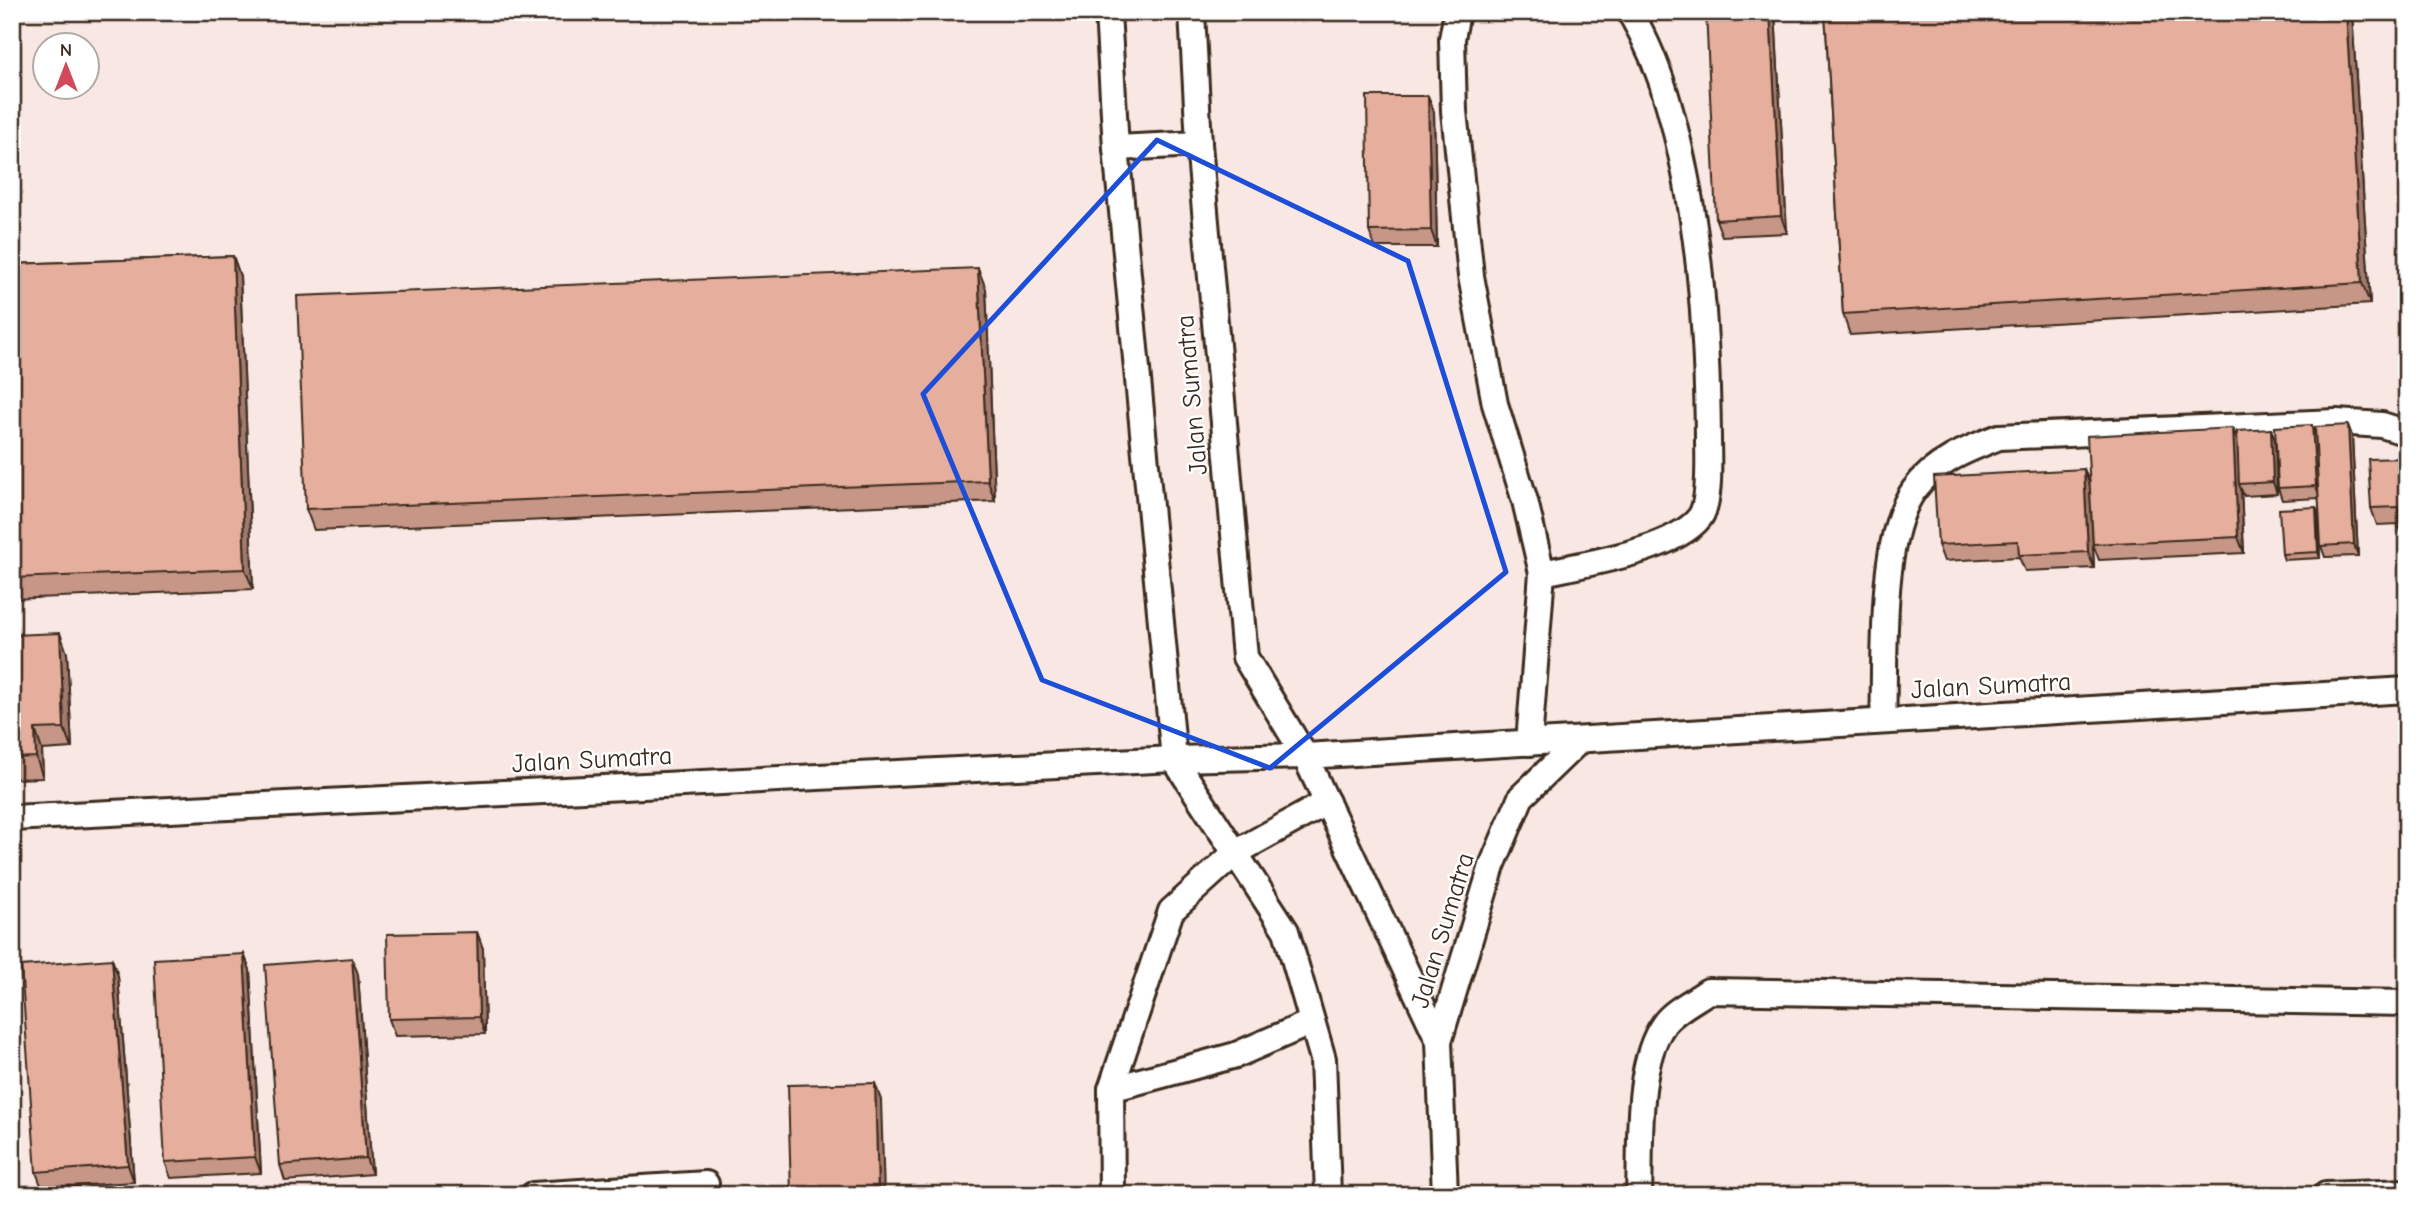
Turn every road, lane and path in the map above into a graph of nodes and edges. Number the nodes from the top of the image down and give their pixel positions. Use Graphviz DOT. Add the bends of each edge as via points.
graph roads {
  1 [pos="1108,12"];
  2 [pos="1192,12"];
  3 [pos="1457,12"];
  4 [pos="1630,12"];
  5 [pos="1199,144"];
  6 [pos="1116,148"];
  7 [pos="2407,433"];
  8 [pos="1542,573"];
  9 [pos="2407,690"];
  10 [pos="1883,721"];
  11 [pos="1580,740"];
  12 [pos="1528,743"];
  13 [pos="1305,756"];
  14 [pos="1174,759"];
  15 [pos="1327,802"];
  16 [pos="12,818"];
  17 [pos="1235,853"];
  18 [pos="2407,1003"];
  19 [pos="1312,1023"];
  20 [pos="1439,1041"];
  21 [pos="1111,1089"];
  22 [pos="706,1184"];
  23 [pos="2407,1192"];
  24 [pos="533,1195"];
  25 [pos="1112,1195"];
  26 [pos="1328,1195"];
  27 [pos="1445,1195"];
  28 [pos="1639,1195"];
  29 [pos="2326,1195"];
  1 -- 6 [label="lane, Jalan Sumatra"];
  2 -- 5 [label="lane, Jalan Sumatra"];
  3 -- 8 [label="lane" via="1452,39 1454,111 1471,276 1495,404"];
  4 -- 8 [label="lane" via="1645,39 1669,106 1690,207 1707,356 1708,478 1702,513 1689,529 1634,552"];
  5 -- 6 [label="lane"];
  5 -- 13 [label="lane, Jalan Sumatra" via="1245,657"];
  6 -- 14 [label="lane, Jalan Sumatra"];
  7 -- 10 [label="lane" via="2382,425 2336,422 2012,437 1954,455 1914,490 1897,525 1889,566"];
  8 -- 12 [label="lane"];
  9 -- 10 [label="lane, Jalan Sumatra"];
  10 -- 11 [label="lane, Jalan Sumatra"];
  11 -- 12 [label="lane, Jalan Sumatra"];
  11 -- 20 [label="lane, Jalan Sumatra" via="1521,797 1492,866"];
  12 -- 13 [label="lane, Jalan Sumatra"];
  13 -- 14 [label="lane, Jalan Sumatra"];
  13 -- 15 [label="lane, Jalan Sumatra"];
  14 -- 16 [label="lane, Jalan Sumatra"];
  14 -- 17 [label="lane, Jalan Sumatra"];
  15 -- 17 [label="lane"];
  15 -- 20 [label="lane, Jalan Sumatra"];
  17 -- 19 [label="lane, Jalan Sumatra" via="1286,931"];
  17 -- 21 [label="lane" via="1171,911"];
  18 -- 28 [label="lane" via="1708,991 1665,1021 1651,1046 1643,1099"];
  19 -- 21 [label="lane" via="1236,1055"];
  19 -- 26 [label="lane, Jalan Sumatra" via="1323,1059"];
  20 -- 27 [label="lane, Jalan Sumatra"];
  21 -- 25 [label="lane"];
  22 -- 24 [label="lane"];
  23 -- 29 [label="lane"];
}
